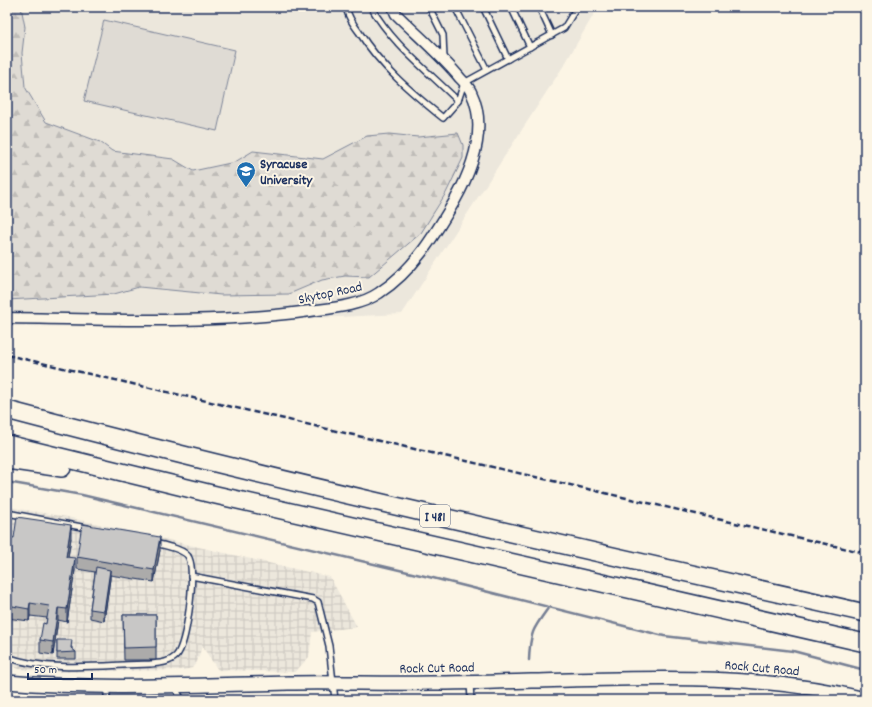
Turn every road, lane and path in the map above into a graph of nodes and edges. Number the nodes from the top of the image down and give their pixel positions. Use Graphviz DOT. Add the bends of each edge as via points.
graph roads {
  1 [pos="346,7"];
  2 [pos="371,7"];
  3 [pos="393,7"];
  4 [pos="429,7"];
  5 [pos="455,7"];
  6 [pos="483,7"];
  7 [pos="511,7"];
  8 [pos="539,7"];
  9 [pos="575,8"];
  10 [pos="552,35"];
  11 [pos="530,47"];
  12 [pos="508,59"];
  13 [pos="444,60"];
  14 [pos="487,70"];
  15 [pos="464,83"];
  16 [pos="458,101"];
  17 [pos="7,318"];
  18 [pos="7,410"];
  19 [pos="7,444"];
  20 [pos="7,460"];
  21 [pos="216,495"];
  22 [pos="7,513"];
  23 [pos="96,530"];
  24 [pos="148,542"];
  25 [pos="191,576"];
  26 [pos="865,613"];
  27 [pos="864,641"];
  28 [pos="7,657"];
  29 [pos="7,682"];
  30 [pos="470,682"];
  31 [pos="334,683"];
  32 [pos="173,685"];
  33 [pos="107,686"];
  34 [pos="865,699"];
  35 [pos="107,700"];
  36 [pos="182,700"];
  37 [pos="335,700"];
  38 [pos="471,700"];
  1 -- 16 [label="lane" via="348,15 369,49 402,84 443,118"];
  2 -- 16 [label="lane" via="383,28"];
  3 -- 13 [label="street, Skytop Road" via="396,14"];
  4 -- 13 [label="lane" via="443,35"];
  5 -- 14 [label="lane"];
  6 -- 12 [label="lane"];
  7 -- 11 [label="lane"];
  8 -- 10 [label="lane"];
  9 -- 10 [label="lane" via="564,28"];
  10 -- 11 [label="lane"];
  11 -- 12 [label="lane"];
  12 -- 14 [label="lane"];
  13 -- 15 [label="street, Skytop Road"];
  14 -- 15 [label="lane"];
  15 -- 16 [label="lane"];
  15 -- 17 [label="street, Skytop Road" via="471,91 478,117 476,146 459,192 437,232 418,257 398,279 378,294 337,307 249,319"];
  18 -- 26 [label="highway, I 481" via="386,505"];
  19 -- 21 [label="highway, I 481"];
  20 -- 21 [label="highway"];
  21 -- 27 [label="highway, I 481"];
  22 -- 23 [label="lane"];
  24 -- 25 [label="lane" via="171,547 186,554 190,558"];
  25 -- 28 [label="lane" via="192,590 182,648 175,657 165,663 60,666 22,662"];
  25 -- 31 [label="lane" via="318,602 329,646"];
  29 -- 33 [label="street, Rock Cut Road" via="52,686"];
  30 -- 31 [label="street, Rock Cut Road"];
  30 -- 34 [label="street, Rock Cut Road" via="673,677 751,680 816,688"];
  30 -- 38 [label="lane"];
  31 -- 32 [label="street, Rock Cut Road"];
  31 -- 37 [label="lane"];
  32 -- 33 [label="street, Rock Cut Road"];
  32 -- 36 [label="lane"];
  33 -- 35 [label="lane"];
}
